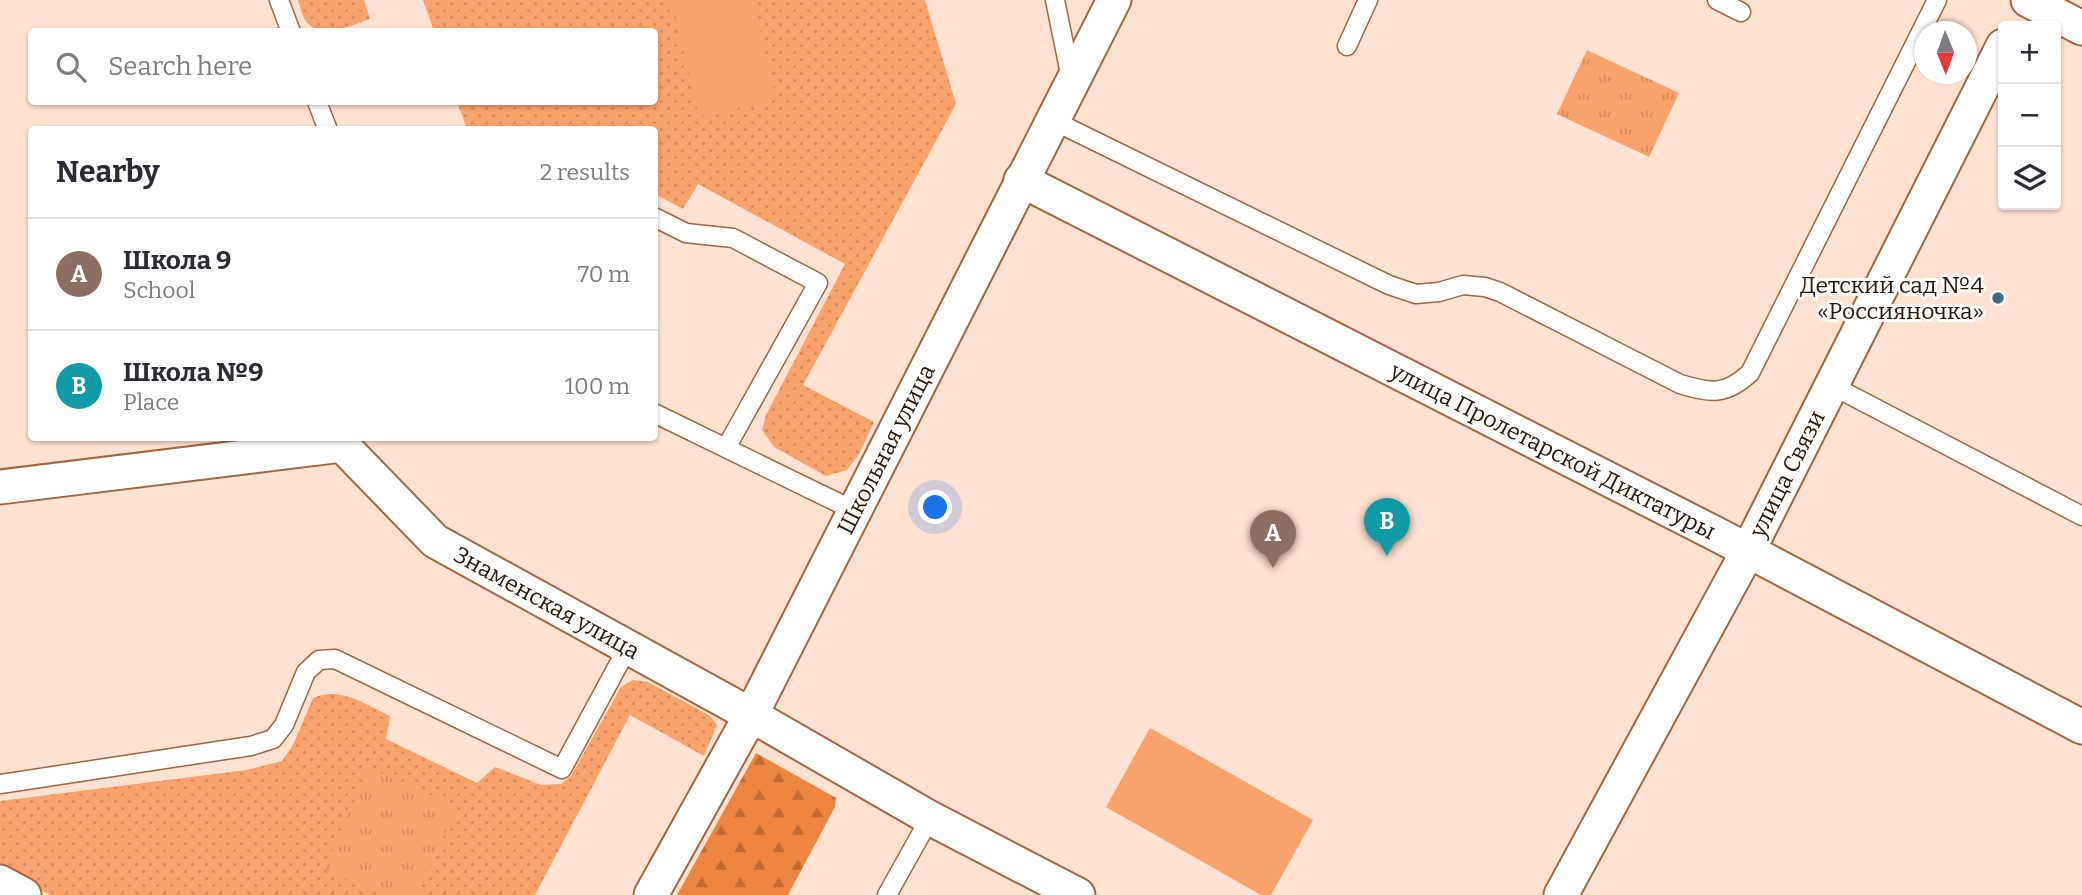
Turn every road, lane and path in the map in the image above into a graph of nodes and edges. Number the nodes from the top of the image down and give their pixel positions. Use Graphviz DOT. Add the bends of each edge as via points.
graph roads {
  1 [pos="279,0"];
  2 [pos="1055,0"];
  3 [pos="1114,0"];
  4 [pos="1368,0"];
  5 [pos="1717,0"];
  6 [pos="1937,0"];
  7 [pos="2027,0"];
  8 [pos="1741,12"];
  9 [pos="2016,21"];
  10 [pos="290,28"];
  11 [pos="2082,28"];
  12 [pos="1347,46"];
  13 [pos="1998,56"];
  14 [pos="1072,82"];
  15 [pos="318,105"];
  16 [pos="1052,120"];
  17 [pos="326,126"];
  18 [pos="1021,180"];
  19 [pos="658,219"];
  20 [pos="1831,385"];
  21 [pos="658,415"];
  22 [pos="344,441"];
  23 [pos="726,448"];
  24 [pos="0,487"];
  25 [pos="853,510"];
  26 [pos="2082,516"];
  27 [pos="1748,551"];
  28 [pos="628,646"];
  29 [pos="751,715"];
  30 [pos="2082,727"];
  31 [pos="0,784"];
  32 [pos="930,818"];
  33 [pos="0,882"];
  34 [pos="24,895"];
  35 [pos="651,895"];
  36 [pos="887,895"];
  37 [pos="1078,895"];
  38 [pos="1561,895"];
  1 -- 10 [label="lane"];
  2 -- 14 [label="lane"];
  3 -- 14 [label="street, Школьная улица"];
  4 -- 12 [label="lane"];
  5 -- 8 [label="lane"];
  6 -- 16 [label="lane" via="1750,373 1735,387 1709,392 1680,384 1500,292 1463,285 1416,294 1389,285"];
  7 -- 9 [label="street"];
  7 -- 11 [label="street"];
  13 -- 20 [label="street, улица Связи"];
  14 -- 16 [label="street, Школьная улица"];
  15 -- 17 [label="lane"];
  16 -- 18 [label="street, Школьная улица"];
  18 -- 25 [label="street, Школьная улица"];
  18 -- 27 [label="street, улица Пролетарской Диктатуры"];
  19 -- 23 [label="lane" via="686,233 733,237 818,283"];
  20 -- 26 [label="lane"];
  20 -- 27 [label="street, улица Связи"];
  21 -- 23 [label="lane"];
  22 -- 24 [label="street, Знаменская улица"];
  22 -- 28 [label="street, Знаменская улица" via="435,541"];
  23 -- 25 [label="lane"];
  25 -- 29 [label="street, Школьная улица"];
  27 -- 30 [label="street, улица Пролетарской Диктатуры"];
  27 -- 38 [label="street, улица Связи"];
  28 -- 29 [label="street, Знаменская улица"];
  28 -- 31 [label="lane" via="562,769 335,659 319,660 306,672 284,725 273,738 251,746"];
  29 -- 32 [label="street, Знаменская улица"];
  29 -- 35 [label="street, Школьная улица"];
  32 -- 36 [label="lane"];
  32 -- 37 [label="street, Знаменская улица"];
  33 -- 34 [label="street"];
}
